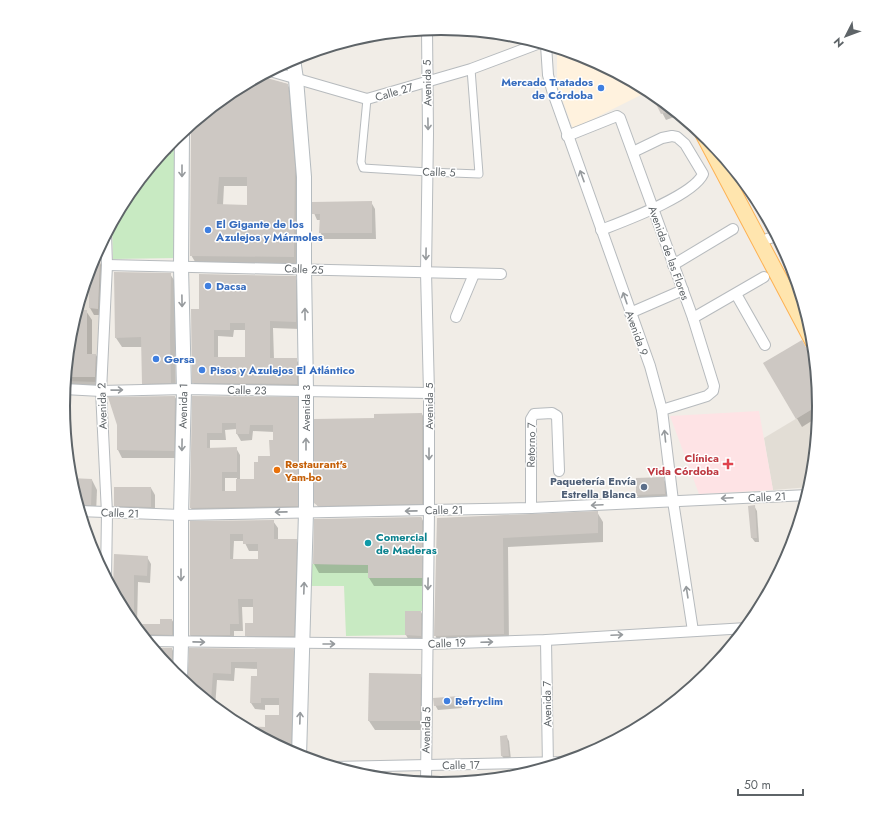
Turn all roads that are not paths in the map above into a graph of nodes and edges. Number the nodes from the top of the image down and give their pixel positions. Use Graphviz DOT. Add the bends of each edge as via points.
graph roads {
  1 [pos="427,36"];
  2 [pos="531,46"];
  3 [pos="546,51"];
  4 [pos="293,66"];
  5 [pos="471,69"];
  6 [pos="277,73"];
  7 [pos="296,79"];
  8 [pos="427,82"];
  9 [pos="368,99"];
  10 [pos="567,136"];
  11 [pos="182,140"];
  12 [pos="633,152"];
  13 [pos="715,156"];
  14 [pos="428,172"];
  15 [pos="750,199"];
  16 [pos="653,209"];
  17 [pos="733,229"];
  18 [pos="601,230"];
  19 [pos="771,236"];
  20 [pos="773,240"];
  21 [pos="106,246"];
  22 [pos="780,254"];
  23 [pos="107,265"];
  24 [pos="673,265"];
  25 [pos="181,267"];
  26 [pos="304,270"];
  27 [pos="426,272"];
  28 [pos="474,274"];
  29 [pos="501,274"];
  30 [pos="764,277"];
  31 [pos="682,290"];
  32 [pos="736,294"];
  33 [pos="630,313"];
  34 [pos="456,317"];
  35 [pos="693,318"];
  36 [pos="803,322"];
  37 [pos="765,345"];
  38 [pos="70,389"];
  39 [pos="184,389"];
  40 [pos="306,390"];
  41 [pos="101,391"];
  42 [pos="429,393"];
  43 [pos="662,410"];
  44 [pos="559,471"];
  45 [pos="802,495"];
  46 [pos="673,501"];
  47 [pos="531,508"];
  48 [pos="429,510"];
  49 [pos="85,511"];
  50 [pos="306,512"];
  51 [pos="107,513"];
  52 [pos="181,515"];
  53 [pos="106,567"];
  54 [pos="739,628"];
  55 [pos="693,631"];
  56 [pos="546,640"];
  57 [pos="153,641"];
  58 [pos="181,642"];
  59 [pos="303,644"];
  60 [pos="427,644"];
  61 [pos="180,671"];
  62 [pos="299,750"];
  63 [pos="548,762"];
  64 [pos="537,765"];
  65 [pos="425,766"];
  66 [pos="352,767"];
  67 [pos="426,777"];
  1 -- 8 [label="street, Avenida 5"];
  2 -- 5 [label="street, Calle 27"];
  3 -- 10 [label="street, Avenida 9" via="548,75"];
  4 -- 7 [label="main road, Avenida 3"];
  5 -- 8 [label="street, Calle 27"];
  5 -- 14 [label="street, Calle 5" via="479,174"];
  6 -- 7 [label="street, Calle 27"];
  7 -- 9 [label="street, Calle 27"];
  7 -- 26 [label="main road, Avenida 3" via="304,177"];
  8 -- 9 [label="street, Calle 27"];
  8 -- 14 [label="street, Avenida 5, one-way"];
  9 -- 14 [label="street, Calle 5" via="363,168"];
  10 -- 12 [label="street, Avenida de las Flores" via="617,116"];
  18 -- 10 [label="street, Avenida 9, one-way"];
  11 -- 25 [label="main road, Avenida 1, one-way"];
  12 -- 16 [label="street, Avenida de las Flores"];
  12 -- 16 [label="street" via="662,138 675,136 685,144 702,171 703,174 697,182"];
  13 -- 36 [label="main road"];
  14 -- 27 [label="street, Avenida 5, one-way"];
  15 -- 19 [label="main road"];
  16 -- 18 [label="street"];
  16 -- 24 [label="street, Avenida de las Flores"];
  17 -- 24 [label="street"];
  33 -- 18 [label="street, Avenida 9, one-way"];
  20 -- 22 [label="main road"];
  21 -- 23 [label="street, Avenida 2"];
  23 -- 25 [label="street, Calle 25"];
  23 -- 41 [label="street, Avenida 2"];
  24 -- 31 [label="street, Avenida de las Flores"];
  25 -- 26 [label="street, Calle 25"];
  25 -- 39 [label="main road, Avenida 1, one-way"];
  26 -- 27 [label="street, Calle 25"];
  40 -- 26 [label="main road, Avenida 3, one-way"];
  27 -- 28 [label="street, Calle 25"];
  27 -- 42 [label="street, Avenida 5"];
  28 -- 29 [label="street, Calle 25"];
  28 -- 34 [label="street"];
  30 -- 32 [label="street"];
  31 -- 33 [label="street"];
  31 -- 35 [label="street, Avenida de las Flores"];
  32 -- 35 [label="street"];
  32 -- 37 [label="street"];
  33 -- 43 [label="street, Avenida 9" via="650,366"];
  35 -- 43 [label="street, Avenida de las Flores" via="714,389 707,396"];
  38 -- 41 [label="street, Calle 23"];
  39 -- 40 [label="street, Calle 23"];
  41 -- 39 [label="street, Calle 23, one-way"];
  39 -- 52 [label="main road, Avenida 1, one-way"];
  40 -- 42 [label="street, Calle 23"];
  50 -- 40 [label="main road, Avenida 3, one-way"];
  41 -- 51 [label="street, Avenida 2"];
  42 -- 48 [label="street, Avenida 5, one-way"];
  46 -- 43 [label="street, Avenida 9, one-way"];
  44 -- 47 [label="street, Retorno 7" via="557,416 552,413 534,414 531,419"];
  45 -- 46 [label="street, Calle 21, one-way"];
  46 -- 47 [label="street, Calle 21, one-way"];
  55 -- 46 [label="street, Avenida 9, one-way"];
  47 -- 48 [label="street, Calle 21"];
  48 -- 50 [label="street, Calle 21, one-way"];
  48 -- 60 [label="street, Avenida 5, one-way"];
  49 -- 51 [label="street, Calle 21"];
  50 -- 52 [label="street, Calle 21, one-way"];
  59 -- 50 [label="main road, Avenida 3, one-way"];
  51 -- 52 [label="street, Calle 21"];
  51 -- 53 [label="street, Avenida 2"];
  52 -- 58 [label="main road, Avenida 1, one-way"];
  54 -- 55 [label="street, Calle 19"];
  56 -- 55 [label="street, Calle 19, one-way"];
  60 -- 56 [label="street, Calle 19, one-way"];
  56 -- 63 [label="street, Avenida 7"];
  57 -- 58 [label="street, Calle 19"];
  58 -- 59 [label="street, Calle 19, one-way"];
  58 -- 61 [label="main road, Avenida 1"];
  59 -- 60 [label="street, Calle 19, one-way"];
  62 -- 59 [label="main road, Avenida 3, one-way"];
  60 -- 65 [label="street, Avenida 5"];
  64 -- 65 [label="street, Calle 17"];
  65 -- 66 [label="street, Calle 17"];
  65 -- 67 [label="street, Avenida 5"];
}
